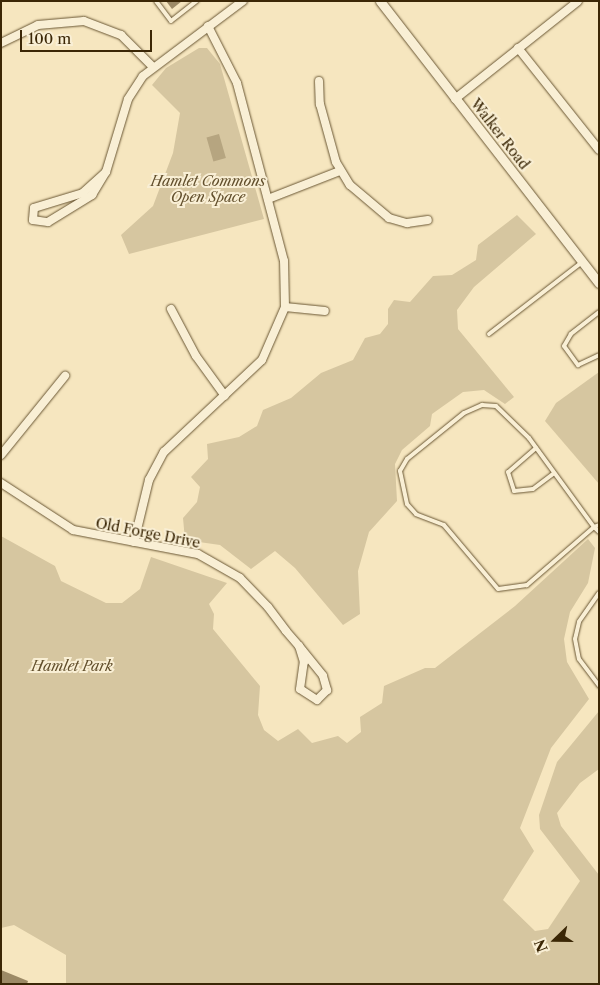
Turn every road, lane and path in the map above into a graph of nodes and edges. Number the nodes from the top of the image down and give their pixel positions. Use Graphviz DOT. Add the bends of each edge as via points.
graph roads {
  1 [pos="156,1"];
  2 [pos="197,1"];
  3 [pos="243,1"];
  4 [pos="380,1"];
  5 [pos="578,1"];
  6 [pos="208,26"];
  7 [pos="1,43"];
  8 [pos="518,48"];
  9 [pos="152,66"];
  10 [pos="319,81"];
  11 [pos="455,99"];
  12 [pos="599,150"];
  13 [pos="340,171"];
  14 [pos="106,172"];
  15 [pos="268,199"];
  16 [pos="428,220"];
  17 [pos="582,262"];
  18 [pos="599,283"];
  19 [pos="285,307"];
  20 [pos="171,309"];
  21 [pos="325,312"];
  22 [pos="599,312"];
  23 [pos="488,334"];
  24 [pos="599,355"];
  25 [pos="65,376"];
  26 [pos="225,396"];
  27 [pos="536,448"];
  28 [pos="1,455"];
  29 [pos="554,473"];
  30 [pos="1,483"];
  31 [pos="596,526"];
  32 [pos="599,532"];
  33 [pos="134,542"];
  34 [pos="599,593"];
  35 [pos="300,646"];
  36 [pos="599,686"];
  1 -- 2 [label="lane" via="171,21"];
  3 -- 6 [label="street"];
  4 -- 11 [label="street, Walker Road"];
  5 -- 8 [label="street"];
  6 -- 9 [label="street"];
  6 -- 15 [label="street" via="237,83"];
  7 -- 9 [label="street" via="46,23 84,21 121,35"];
  8 -- 11 [label="street"];
  8 -- 12 [label="street"];
  9 -- 14 [label="street" via="128,99"];
  10 -- 13 [label="street" via="320,104"];
  11 -- 17 [label="street, Walker Road"];
  13 -- 15 [label="street"];
  13 -- 16 [label="street" via="360,196 389,218 407,223"];
  14 -- 14 [label="street" via="83,193 34,208 33,220 44,224 75,210 92,195"];
  15 -- 19 [label="street" via="284,260"];
  17 -- 18 [label="street, Walker Road"];
  17 -- 23 [label="lane"];
  19 -- 21 [label="street"];
  19 -- 26 [label="street" via="268,351"];
  20 -- 26 [label="street" via="196,356"];
  22 -- 24 [label="lane" via="571,334 564,346 578,365"];
  25 -- 28 [label="street"];
  26 -- 33 [label="street" via="182,431 160,458 146,489"];
  27 -- 29 [label="lane"];
  27 -- 29 [label="lane" via="508,472 514,491 532,490"];
  27 -- 31 [label="lane" via="496,406 482,404 407,459 400,486 416,514 444,525 498,589 527,585"];
  29 -- 31 [label="lane"];
  30 -- 33 [label="street, Old Forge Drive" via="73,530"];
  31 -- 32 [label="lane"];
  33 -- 35 [label="street, Old Forge Drive" via="198,554 215,561 240,578"];
  34 -- 36 [label="lane" via="579,622 575,639 579,659"];
  35 -- 35 [label="street, Old Forge Drive" via="326,682 327,690 317,700 300,689 304,662"];
}
